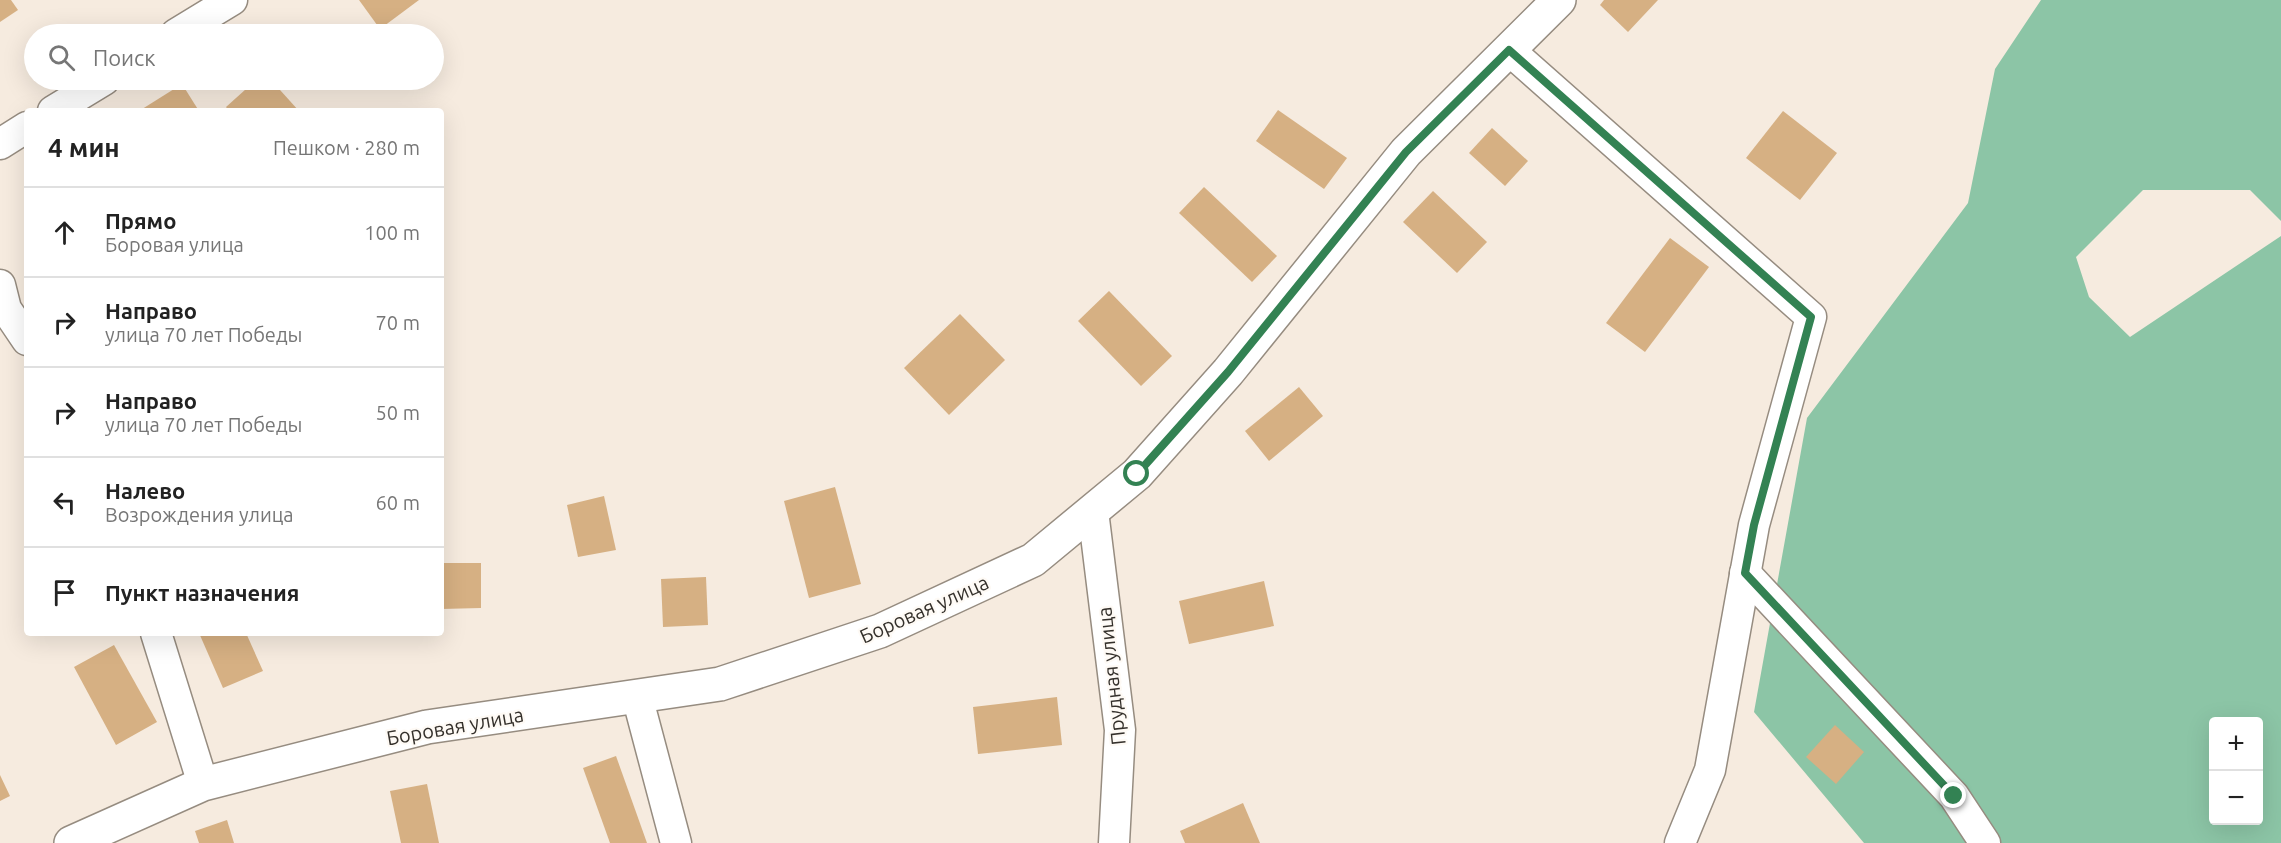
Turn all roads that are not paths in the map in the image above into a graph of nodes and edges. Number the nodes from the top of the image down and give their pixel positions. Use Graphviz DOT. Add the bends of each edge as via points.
graph roads {
  1 [pos="232,0"];
  2 [pos="1559,0"];
  3 [pos="192,24"];
  4 [pos="1509,50"];
  5 [pos="88,90"];
  6 [pos="58,108"];
  7 [pos="24,129"];
  8 [pos="0,144"];
  9 [pos="0,285"];
  10 [pos="24,336"];
  11 [pos="1093,511"];
  12 [pos="1745,573"];
  13 [pos="157,636"];
  14 [pos="637,696"];
  15 [pos="203,784"];
  16 [pos="71,843"];
  17 [pos="676,843"];
  18 [pos="1114,843"];
  19 [pos="1680,843"];
  20 [pos="1985,843"];
  1 -- 3 [label="street"];
  2 -- 4 [label="main road, Боровая улица"];
  4 -- 11 [label="main road, Боровая улица" via="1406,152 1228,372 1137,474"];
  4 -- 12 [label="street" via="1811,317 1754,525"];
  5 -- 6 [label="street"];
  7 -- 8 [label="street"];
  9 -- 10 [label="street" via="6,309"];
  11 -- 14 [label="main road, Боровая улица" via="1033,560 880,631 720,684"];
  11 -- 18 [label="street, Прудная улица" via="1120,730"];
  12 -- 19 [label="street" via="1710,770"];
  12 -- 20 [label="street" via="1954,796"];
  13 -- 15 [label="street"];
  14 -- 15 [label="main road, Боровая улица" via="427,727"];
  14 -- 17 [label="street"];
  15 -- 16 [label="main road, Боровая улица"];
}
